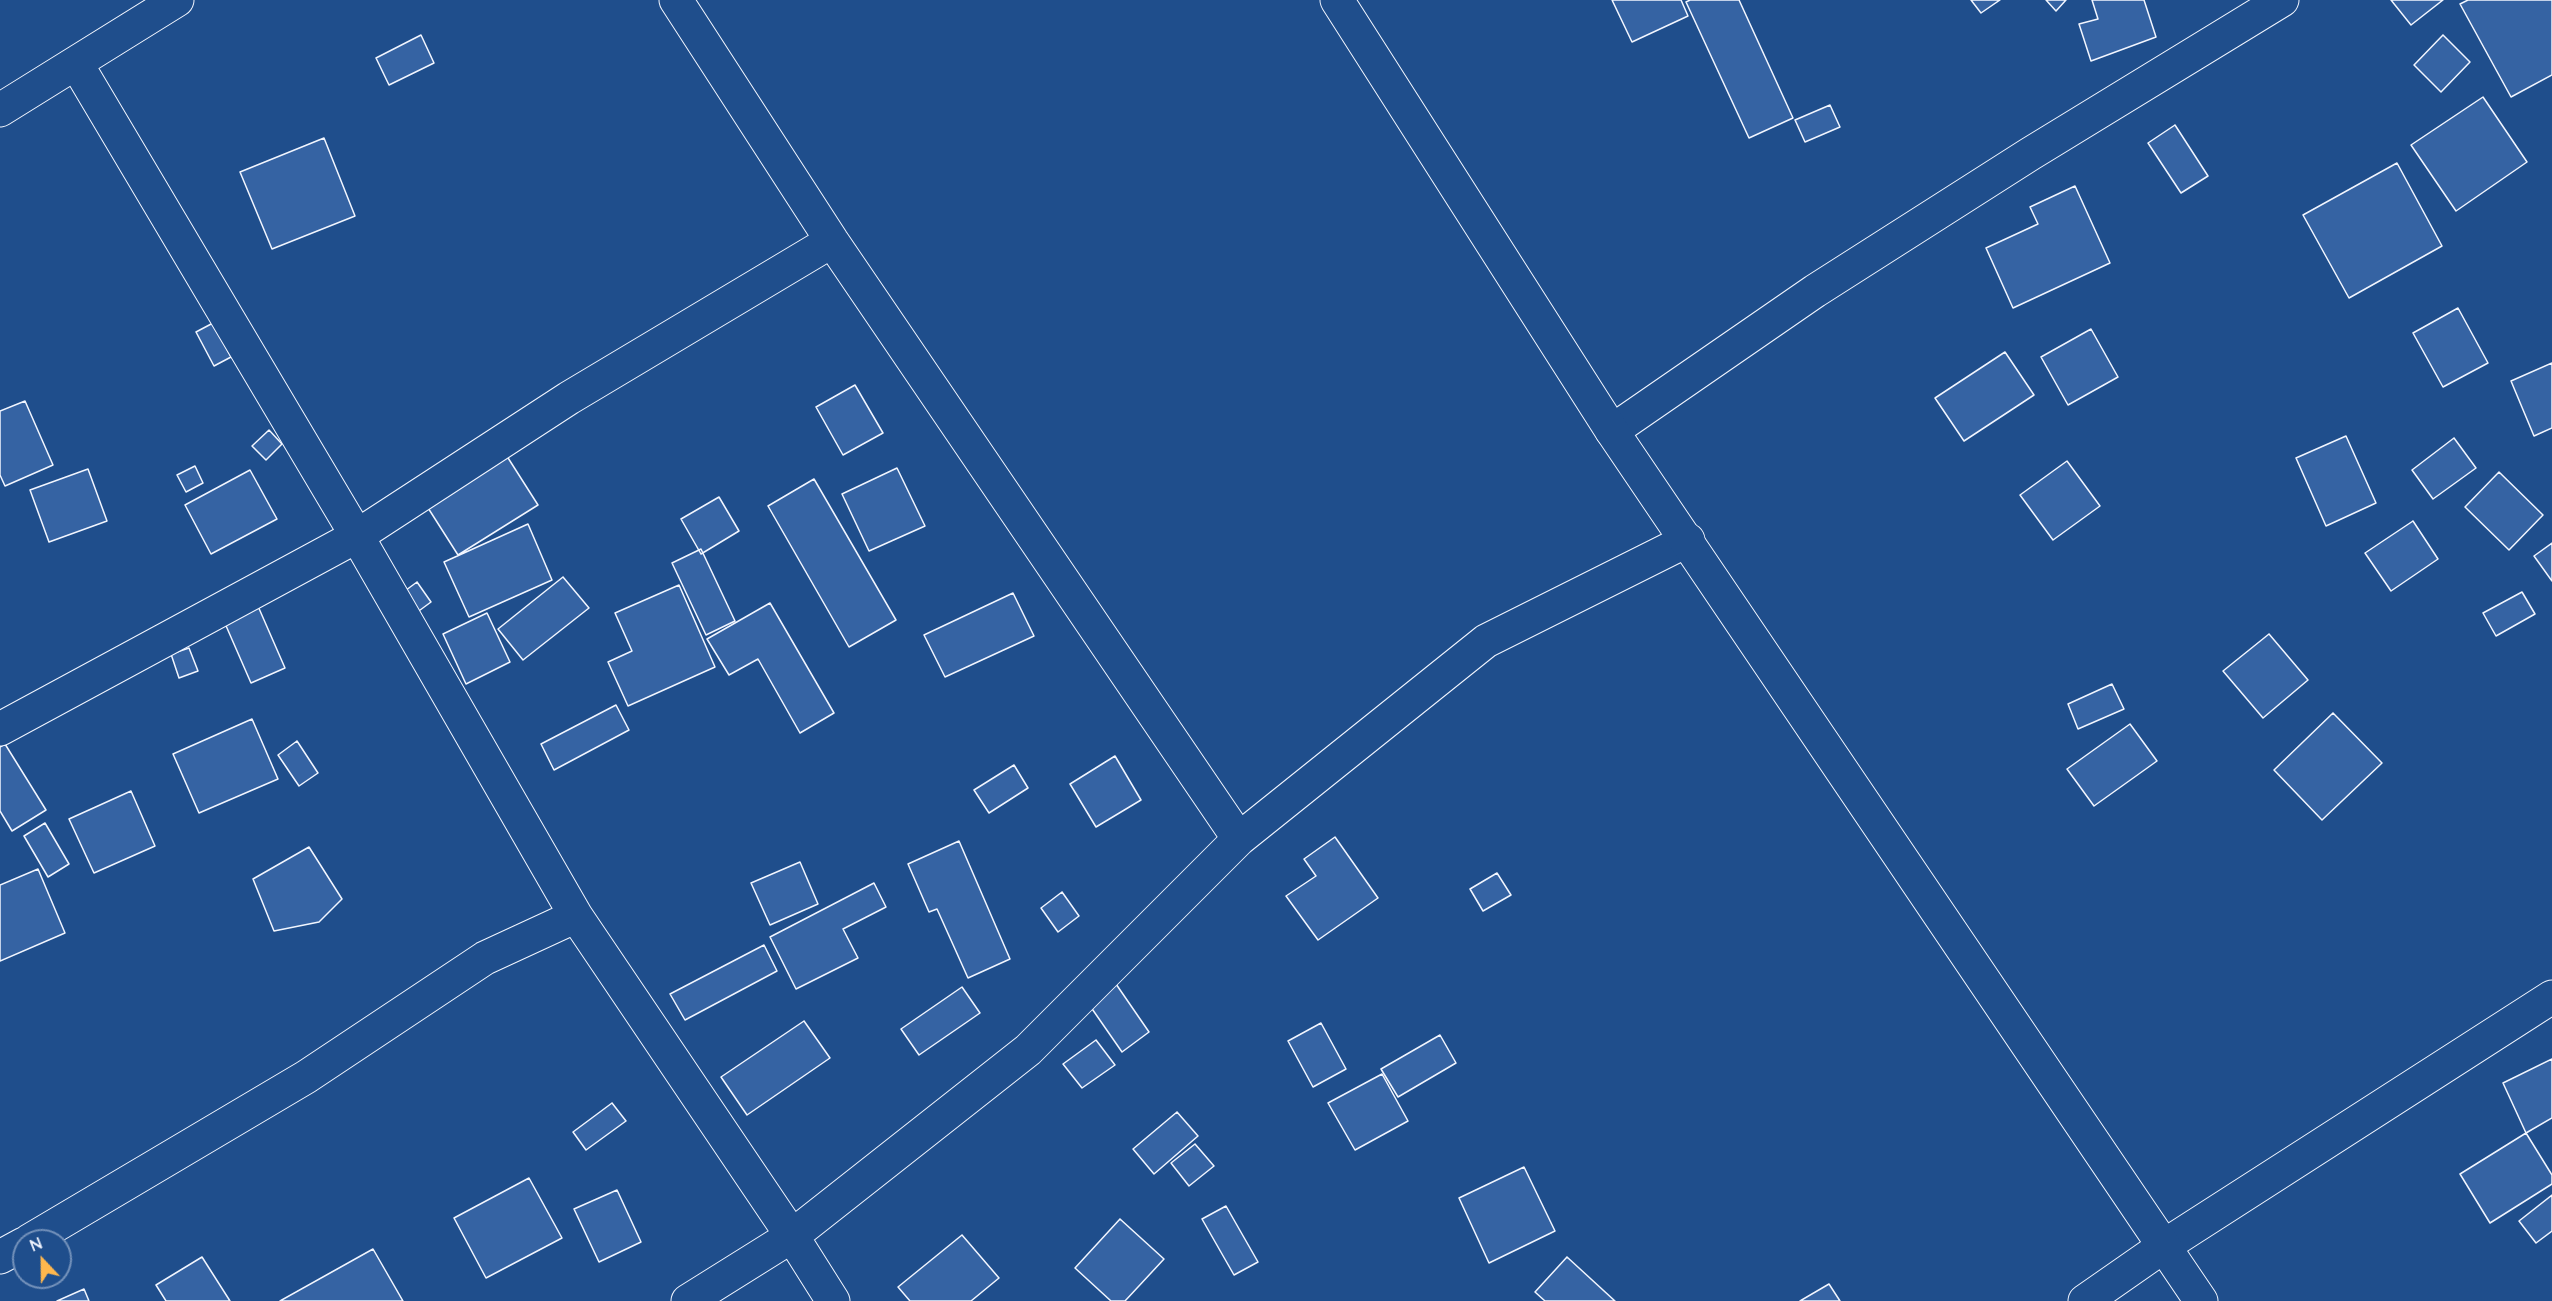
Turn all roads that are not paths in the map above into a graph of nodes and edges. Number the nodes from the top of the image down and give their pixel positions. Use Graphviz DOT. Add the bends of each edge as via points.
graph roads {
  1 [pos="177,0"];
  2 [pos="676,0"];
  3 [pos="1337,0"];
  4 [pos="2282,0"];
  5 [pos="76,63"];
  6 [pos="0,110"];
  7 [pos="832,241"];
  8 [pos="1612,431"];
  9 [pos="357,536"];
  10 [pos="1688,540"];
  11 [pos="0,729"];
  12 [pos="1239,839"];
  13 [pos="576,916"];
  14 [pos="2552,997"];
  15 [pos="49,1229"];
  16 [pos="792,1236"];
  17 [pos="2164,1246"];
  18 [pos="688,1301"];
  19 [pos="833,1301"];
  20 [pos="2085,1301"];
  21 [pos="2201,1301"];
  1 -- 5 [label="street"];
  2 -- 7 [label="street"];
  3 -- 8 [label="street"];
  4 -- 8 [label="street" via="2030,153 1825,285"];
  5 -- 6 [label="street"];
  5 -- 9 [label="street"];
  7 -- 9 [label="street" via="569,398"];
  7 -- 12 [label="street"];
  8 -- 10 [label="street"];
  9 -- 11 [label="street"];
  9 -- 13 [label="street"];
  10 -- 12 [label="street" via="1486,641"];
  10 -- 17 [label="street"];
  12 -- 16 [label="street" via="1028,1050"];
  13 -- 15 [label="street" via="485,958 306,1077"];
  13 -- 16 [label="street"];
  14 -- 17 [label="street"];
  16 -- 18 [label="street"];
  16 -- 19 [label="street"];
  17 -- 20 [label="street"];
  17 -- 21 [label="street"];
}
